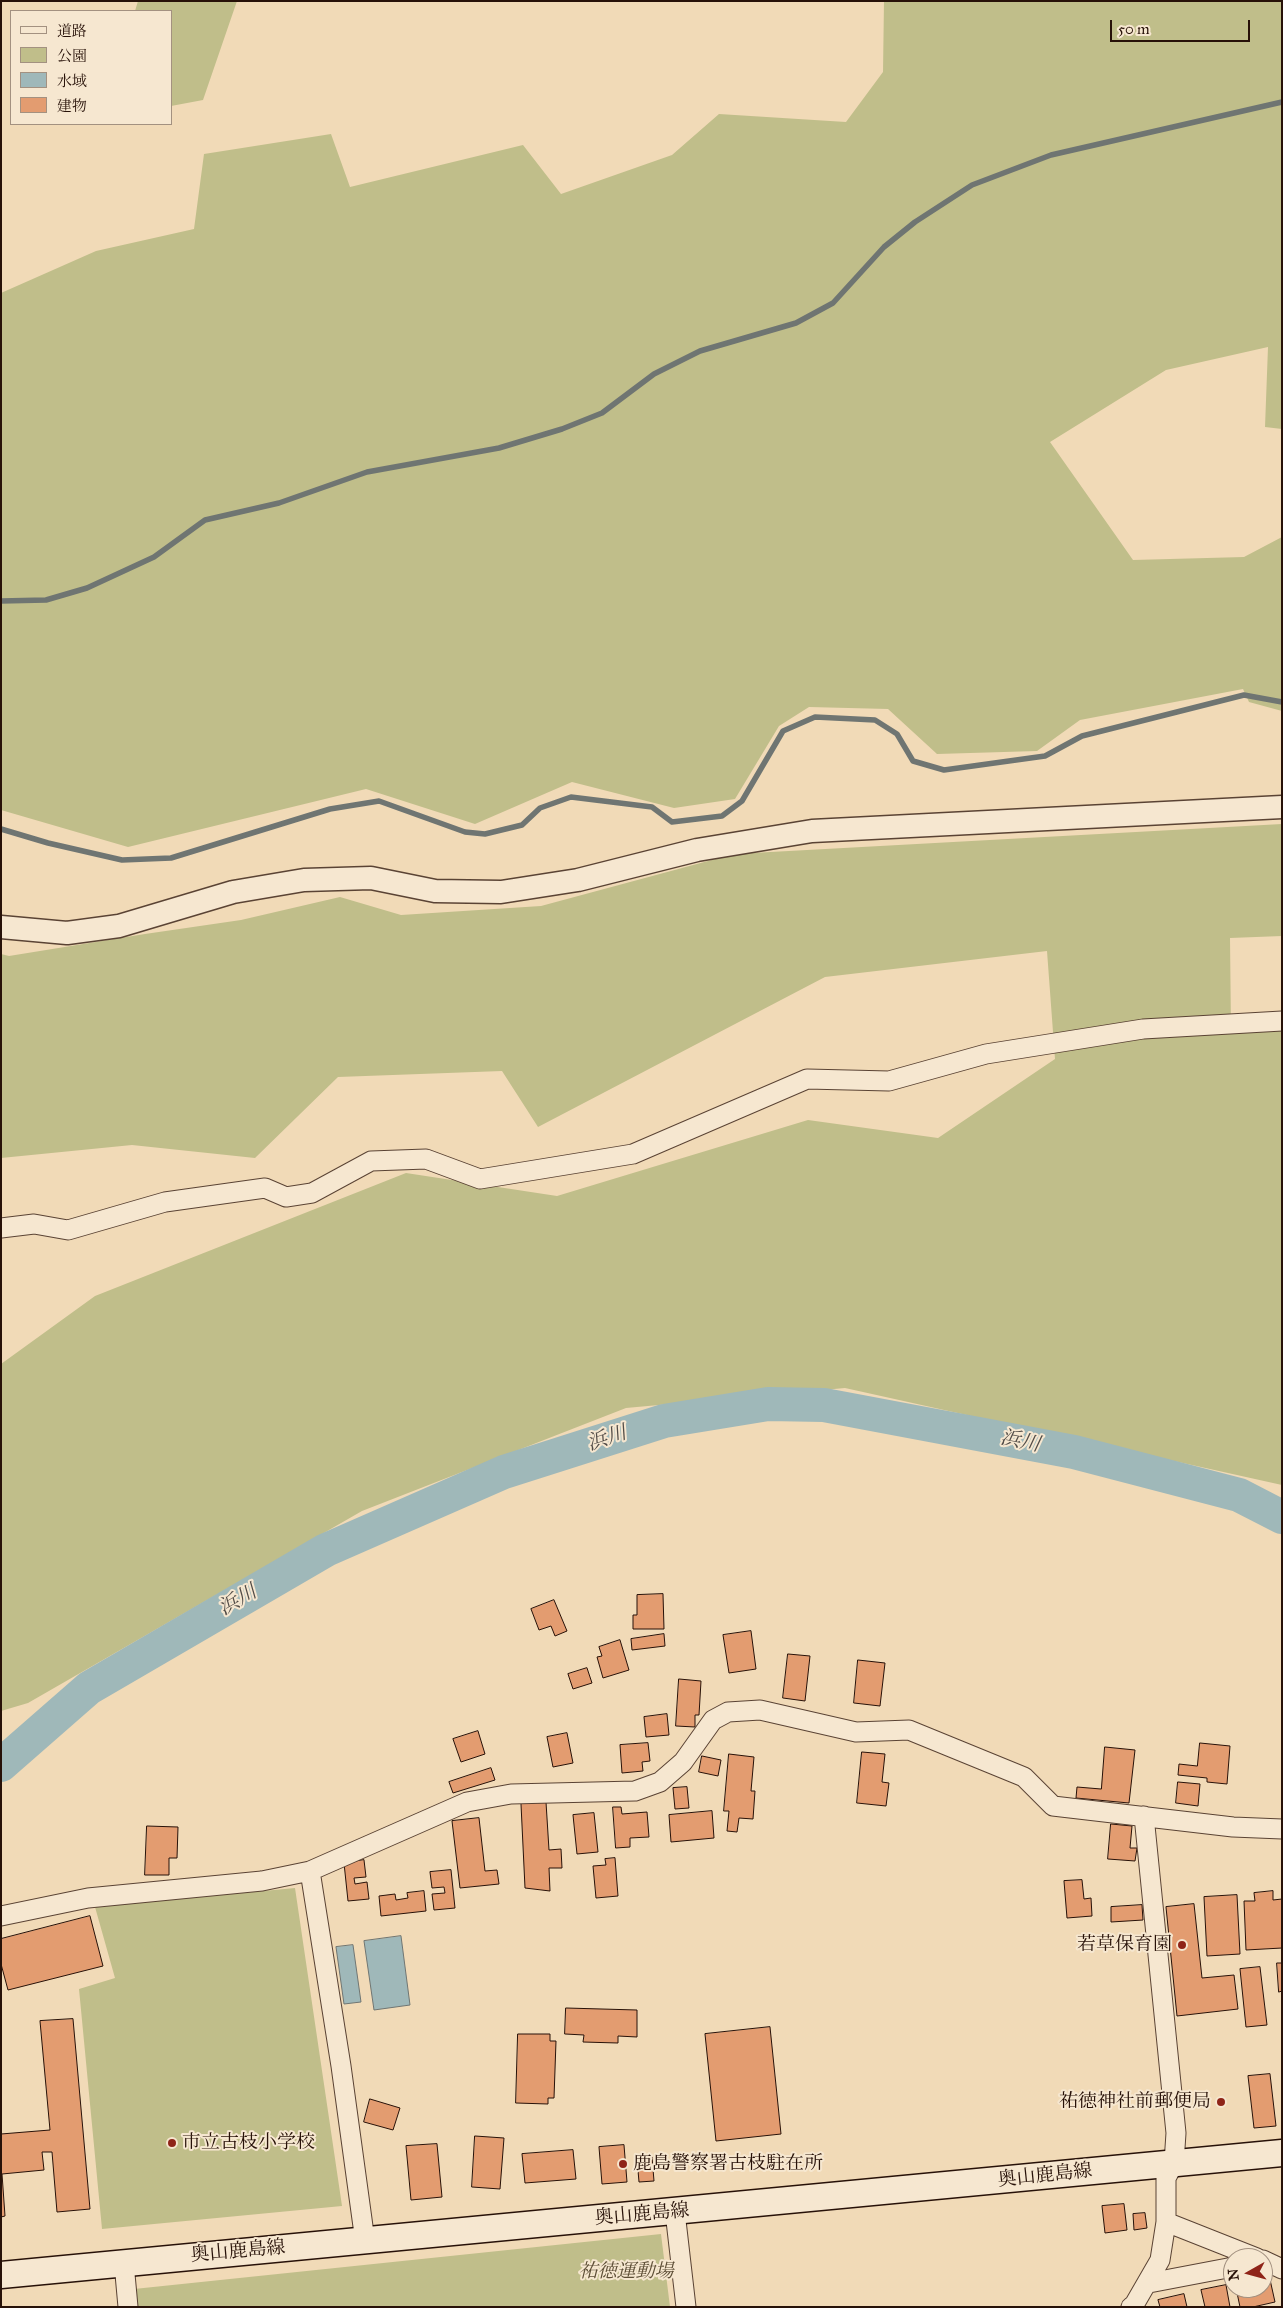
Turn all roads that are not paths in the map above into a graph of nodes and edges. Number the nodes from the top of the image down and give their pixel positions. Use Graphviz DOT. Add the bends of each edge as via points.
graph roads {
  1 [pos="1282,807"];
  2 [pos="1,928"];
  3 [pos="1282,1021"];
  4 [pos="1,1228"];
  5 [pos="1144,1816"];
  6 [pos="1282,1829"];
  7 [pos="310,1871"];
  8 [pos="1,1916"];
  9 [pos="1282,2153"];
  10 [pos="1174,2163"];
  11 [pos="675,2212"];
  12 [pos="1166,2222"];
  13 [pos="365,2241"];
  14 [pos="1233,2248"];
  15 [pos="124,2263"];
  16 [pos="1223,2269"];
  17 [pos="1,2275"];
  18 [pos="1148,2283"];
  19 [pos="128,2307"];
  20 [pos="686,2307"];
  21 [pos="1131,2307"];
  1 -- 2 [label="street" via="812,831 697,850 578,880 501,892 435,891 371,878 304,880 233,892 119,926 67,934"];
  3 -- 4 [label="street" via="1143,1029 986,1054 889,1080 807,1078 633,1154 480,1179 426,1159 371,1161 312,1193 286,1197 265,1188 165,1202 68,1230 34,1224"];
  5 -- 6 [label="street" via="1234,1827"];
  5 -- 7 [label="street" via="1053,1806 1024,1777 909,1730 856,1732 760,1710 728,1712 713,1720 684,1762 660,1782 635,1791 511,1794 466,1802"];
  5 -- 10 [label="street" via="1176,2133"];
  7 -- 8 [label="street" via="262,1881 88,1898"];
  7 -- 13 [label="street"];
  9 -- 10 [label="main road, 奥山鹿島線"];
  10 -- 11 [label="main road, 奥山鹿島線"];
  10 -- 12 [label="street" via="1166,2178"];
  11 -- 13 [label="main road, 奥山鹿島線"];
  11 -- 20 [label="street"];
  12 -- 14 [label="street"];
  12 -- 18 [label="street" via="1160,2260"];
  13 -- 15 [label="main road, 奥山鹿島線"];
  15 -- 17 [label="main road, 奥山鹿島線"];
  15 -- 19 [label="street"];
  16 -- 18 [label="street"];
  18 -- 21 [label="street"];
}
